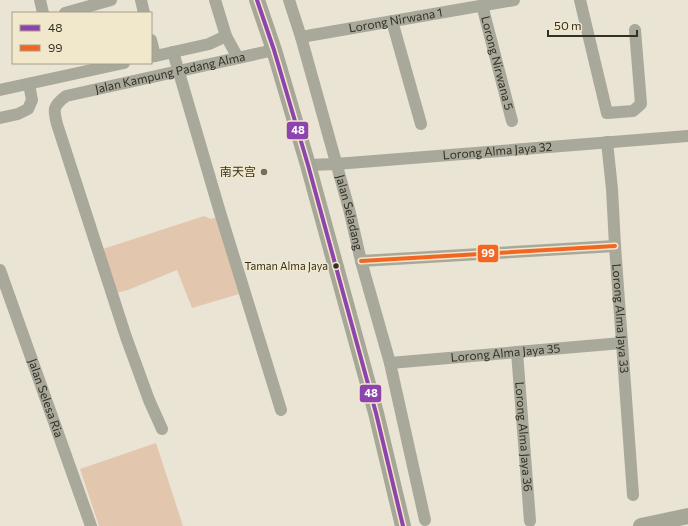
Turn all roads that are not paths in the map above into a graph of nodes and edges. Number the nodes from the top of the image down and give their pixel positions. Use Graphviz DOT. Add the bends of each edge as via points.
graph roads {
  1 [pos="40,0"];
  2 [pos="111,0"];
  3 [pos="141,0"];
  4 [pos="215,0"];
  5 [pos="257,0"];
  6 [pos="289,0"];
  7 [pos="514,0"];
  8 [pos="580,0"];
  9 [pos="482,6"];
  10 [pos="42,12"];
  11 [pos="69,12"];
  12 [pos="144,12"];
  13 [pos="392,21"];
  14 [pos="635,30"];
  15 [pos="226,36"];
  16 [pos="301,37"];
  17 [pos="274,50"];
  18 [pos="173,52"];
  19 [pos="153,56"];
  20 [pos="238,58"];
  21 [pos="120,64"];
  22 [pos="178,71"];
  23 [pos="62,77"];
  24 [pos="29,84"];
  25 [pos="0,90"];
  26 [pos="66,96"];
  27 [pos="0,118"];
  28 [pos="512,121"];
  29 [pos="421,124"];
  30 [pos="688,136"];
  31 [pos="607,142"];
  32 [pos="336,164"];
  33 [pos="308,165"];
  34 [pos="615,246"];
  35 [pos="361,261"];
  36 [pos="0,270"];
  37 [pos="622,343"];
  38 [pos="517,352"];
  39 [pos="390,363"];
  40 [pos="281,410"];
  41 [pos="162,430"];
  42 [pos="633,495"];
  43 [pos="688,516"];
  44 [pos="425,520"];
  45 [pos="530,521"];
  46 [pos="91,526"];
  47 [pos="403,526"];
  48 [pos="641,526"];
  1 -- 10 [label="street"];
  2 -- 11 [label="street"];
  3 -- 12 [label="street"];
  4 -- 15 [label="street"];
  5 -- 17 [label="street"];
  6 -- 16 [label="street, Jalan Seladang"];
  7 -- 9 [label="street, Lorong Nirwana 1"];
  8 -- 14 [label="street" via="607,113 633,111 641,104"];
  9 -- 13 [label="street, Lorong Nirwana 1"];
  9 -- 28 [label="street, Lorong Nirwana 5"];
  13 -- 16 [label="street, Lorong Nirwana 1"];
  13 -- 29 [label="street"];
  15 -- 18 [label="street" via="209,44"];
  15 -- 20 [label="street"];
  16 -- 32 [label="street, Jalan Seladang"];
  17 -- 20 [label="street, Jalan Kampung Padang Alma"];
  17 -- 33 [label="street"];
  18 -- 19 [label="street"];
  18 -- 22 [label="street"];
  20 -- 22 [label="street, Jalan Kampung Padang Alma"];
  21 -- 23 [label="street"];
  22 -- 26 [label="street, Jalan Kampung Padang Alma"];
  22 -- 40 [label="street"];
  23 -- 24 [label="street"];
  23 -- 26 [label="street"];
  24 -- 25 [label="street"];
  24 -- 27 [label="street" via="32,100 28,109"];
  26 -- 41 [label="street" via="57,103 54,112 57,124 126,337"];
  30 -- 31 [label="street, Lorong Alma Jaya 32"];
  31 -- 32 [label="street, Lorong Alma Jaya 32"];
  31 -- 34 [label="street, Lorong Alma Jaya 33"];
  32 -- 33 [label="street, Lorong Alma Jaya 32"];
  32 -- 35 [label="street, Jalan Seladang" via="350,208"];
  33 -- 47 [label="street" via="376,413"];
  34 -- 35 [label="street"];
  34 -- 37 [label="street, Lorong Alma Jaya 33"];
  35 -- 39 [label="street, Jalan Seladang"];
  36 -- 46 [label="street, Jalan Selesa Ria"];
  37 -- 38 [label="street, Lorong Alma Jaya 35"];
  37 -- 42 [label="street, Lorong Alma Jaya 33"];
  38 -- 39 [label="street, Lorong Alma Jaya 35"];
  38 -- 45 [label="street, Lorong Alma Jaya 36"];
  39 -- 44 [label="street, Jalan Seladang"];
  43 -- 48 [label="street"];
}
